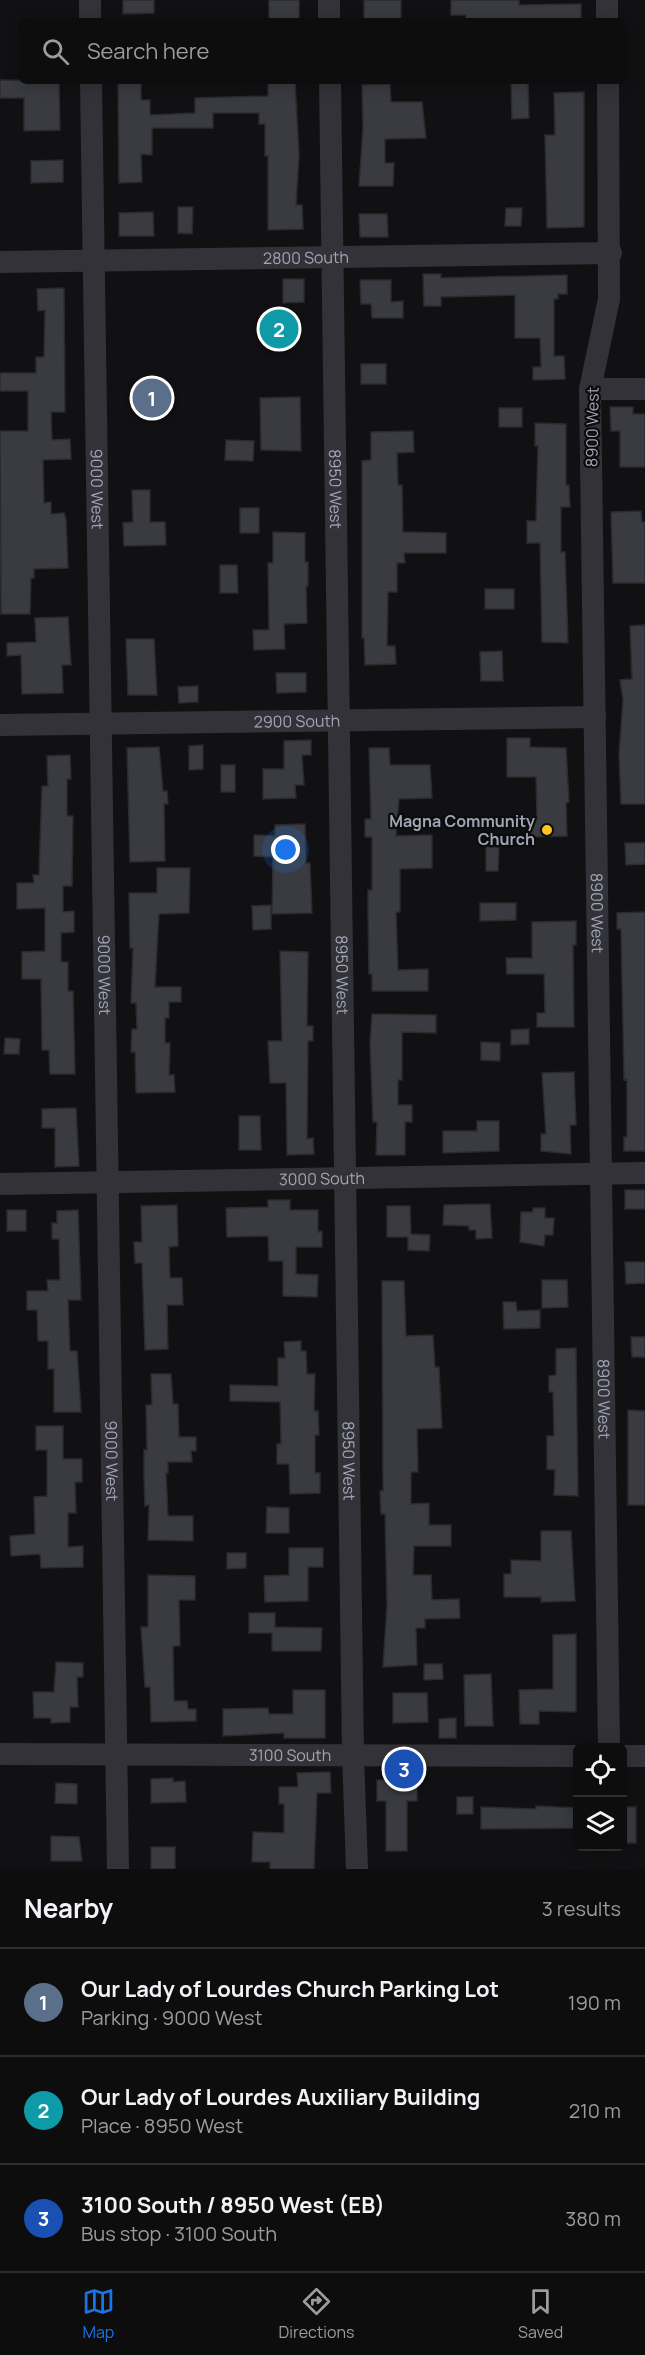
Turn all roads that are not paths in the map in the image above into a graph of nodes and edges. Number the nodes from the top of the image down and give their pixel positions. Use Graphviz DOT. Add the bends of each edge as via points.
graph roads {
  1 [pos="90,0"];
  2 [pos="329,0"];
  3 [pos="606,0"];
  4 [pos="90,18"];
  5 [pos="329,18"];
  6 [pos="607,18"];
  7 [pos="91,84"];
  8 [pos="330,84"];
  9 [pos="608,84"];
  10 [pos="611,253"];
  11 [pos="332,257"];
  12 [pos="94,260"];
  13 [pos="0,262"];
  14 [pos="645,388"];
  15 [pos="590,389"];
  16 [pos="595,717"];
  17 [pos="339,721"];
  18 [pos="101,724"];
  19 [pos="0,725"];
  20 [pos="645,1173"];
  21 [pos="601,1176"];
  22 [pos="345,1178"];
  23 [pos="109,1183"];
  24 [pos="0,1184"];
  25 [pos="609,1743"];
  26 [pos="0,1754"];
  27 [pos="353,1754"];
  28 [pos="118,1755"];
  29 [pos="573,1756"];
  30 [pos="627,1756"];
  31 [pos="645,1756"];
  32 [pos="118,1869"];
  33 [pos="357,1869"];
  1 -- 4 [label="street"];
  2 -- 5 [label="street"];
  3 -- 6 [label="street"];
  7 -- 12 [label="street, 9000 West"];
  8 -- 11 [label="street, 8950 West"];
  9 -- 10 [label="street, 8900 West"];
  10 -- 11 [label="street, 2800 South"];
  10 -- 15 [label="street, 8900 West" via="609,299"];
  11 -- 12 [label="street, 2800 South"];
  11 -- 17 [label="street, 8950 West"];
  12 -- 13 [label="street, 2800 South"];
  12 -- 18 [label="street, 9000 West"];
  14 -- 15 [label="street"];
  15 -- 16 [label="street, 8900 West"];
  16 -- 17 [label="street, 2900 South"];
  16 -- 21 [label="street, 8900 West"];
  17 -- 18 [label="street, 2900 South"];
  17 -- 22 [label="street, 8950 West"];
  18 -- 19 [label="street, 2900 South"];
  18 -- 23 [label="street, 9000 West"];
  20 -- 21 [label="street, 3000 South"];
  21 -- 22 [label="street, 3000 South"];
  21 -- 25 [label="street, 8900 West"];
  22 -- 23 [label="street, 3000 South"];
  22 -- 27 [label="street, 8950 West"];
  23 -- 24 [label="street, 3000 South"];
  23 -- 28 [label="street, 9000 West"];
  26 -- 28 [label="street, 3100 South"];
  27 -- 28 [label="street, 3100 South"];
  27 -- 29 [label="street, 3100 South"];
  27 -- 33 [label="street, 8950 West"];
  28 -- 32 [label="street, 9000 West"];
  30 -- 31 [label="street"];
}
